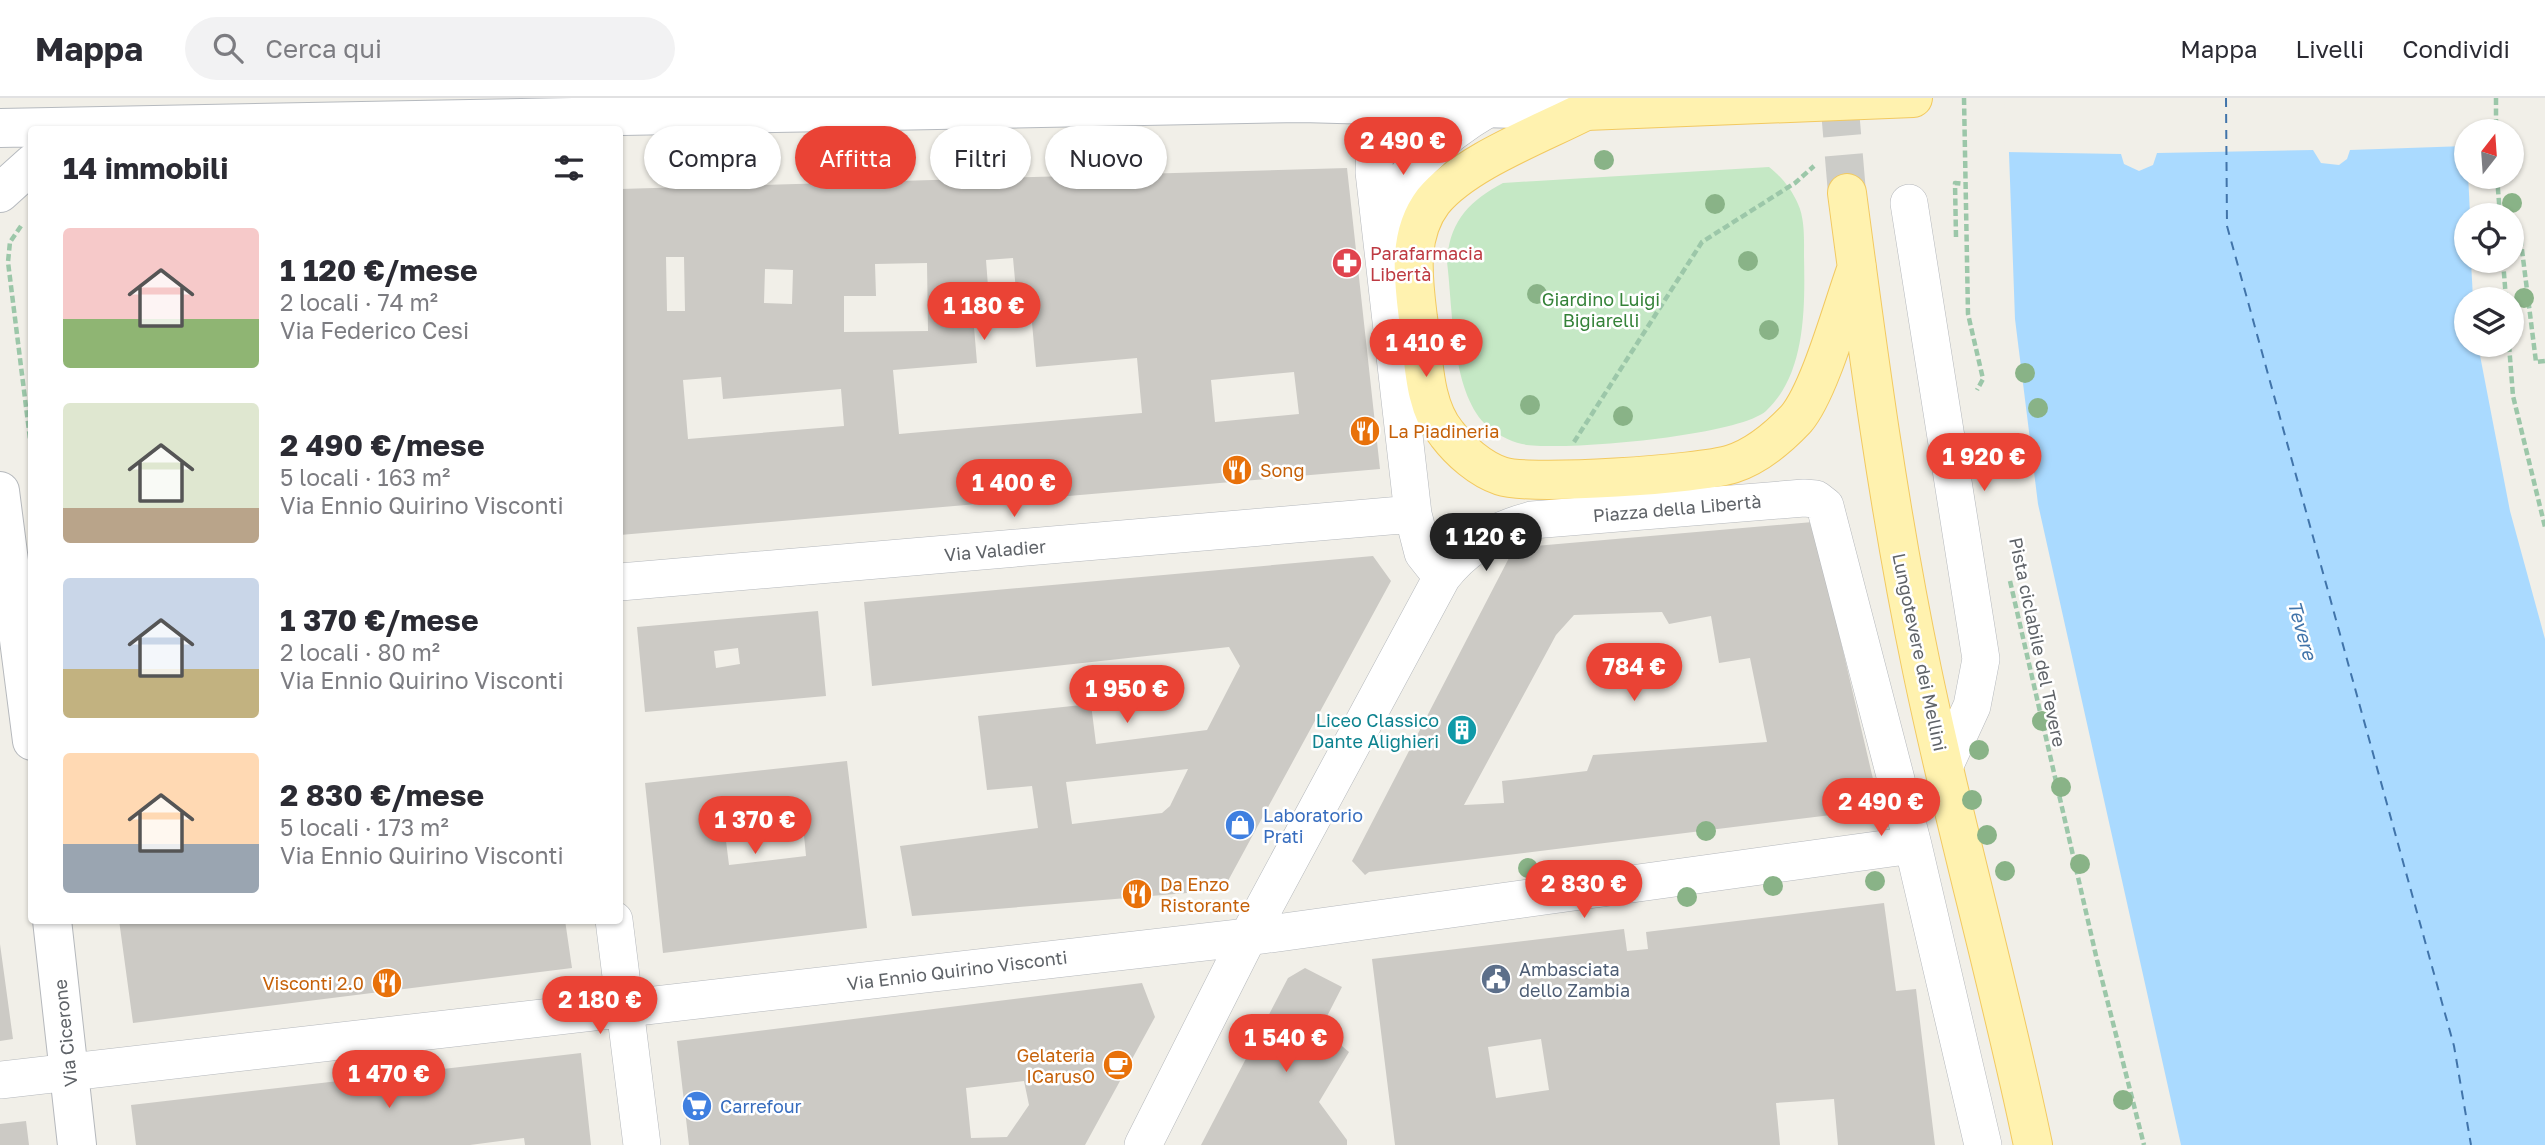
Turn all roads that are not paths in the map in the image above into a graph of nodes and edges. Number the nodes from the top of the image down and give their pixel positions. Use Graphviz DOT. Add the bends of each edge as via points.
graph roads {
  1 [pos="30,98"];
  2 [pos="1896,98"];
  3 [pos="1913,98"];
  4 [pos="1820,100"];
  5 [pos="1376,101"];
  6 [pos="1598,105"];
  7 [pos="1489,108"];
  8 [pos="517,115"];
  9 [pos="79,126"];
  10 [pos="177,126"];
  11 [pos="0,128"];
  12 [pos="28,128"];
  13 [pos="28,173"];
  14 [pos="1847,193"];
  15 [pos="1909,203"];
  16 [pos="12,207"];
  17 [pos="1382,251"];
  18 [pos="1857,267"];
  19 [pos="0,491"];
  20 [pos="1413,514"];
  21 [pos="1442,577"];
  22 [pos="623,582"];
  23 [pos="17,630"];
  24 [pos="28,711"];
  25 [pos="1944,767"];
  26 [pos="1913,845"];
  27 [pos="52,924"];
  28 [pos="614,924"];
  29 [pos="1248,937"];
  30 [pos="625,1009"];
  31 [pos="69,1071"];
  32 [pos="0,1080"];
  33 [pos="78,1145"];
  34 [pos="642,1145"];
  35 [pos="1143,1145"];
  36 [pos="1983,1145"];
  37 [pos="2033,1145"];
  1 -- 9 [label="main road"];
  2 -- 3 [label="main road"];
  2 -- 4 [label="main road"];
  4 -- 6 [label="main road"];
  5 -- 7 [label="main road"];
  5 -- 8 [label="main road" via="557,118"];
  5 -- 17 [label="street" via="1374,172"];
  6 -- 7 [label="main road"];
  6 -- 18 [label="main road" via="1482,163 1451,183 1423,217 1413,252 1429,391 1440,424 1490,472 1515,479 1553,480 1710,469 1741,461 1767,445 1798,416"];
  7 -- 17 [label="street" via="1432,151 1399,190 1384,222"];
  8 -- 10 [label="main road"];
  11 -- 12 [label="main road"];
  13 -- 16 [label="main road"];
  14 -- 18 [label="main road, Lungotevere dei Mellini"];
  15 -- 25 [label="street" via="1981,659 1972,706"];
  17 -- 20 [label="street"];
  18 -- 25 [label="main road, Lungotevere dei Mellini" via="1888,498"];
  19 -- 23 [label="main road"];
  20 -- 21 [label="street" via="1423,553"];
  20 -- 22 [label="street, Via Valadier"];
  21 -- 26 [label="street, Piazza della Libertà" via="1462,555 1498,532 1532,520 1816,499 1830,516"];
  21 -- 29 [label="street, Piazza della Libertà"];
  23 -- 24 [label="main road"];
  25 -- 37 [label="main road, Lungotevere dei Mellini" via="2008,1021"];
  26 -- 29 [label="street, Via Ennio Quirino Visconti"];
  26 -- 36 [label="street"];
  27 -- 31 [label="main road, Via Cicerone"];
  28 -- 30 [label="street"];
  29 -- 30 [label="street, Via Ennio Quirino Visconti"];
  29 -- 35 [label="street, Piazza della Libertà"];
  30 -- 31 [label="street, Via Ennio Quirino Visconti"];
  30 -- 34 [label="street"];
  31 -- 32 [label="street, Via Ennio Quirino Visconti"];
  31 -- 33 [label="main road, Via Cicerone"];
}
